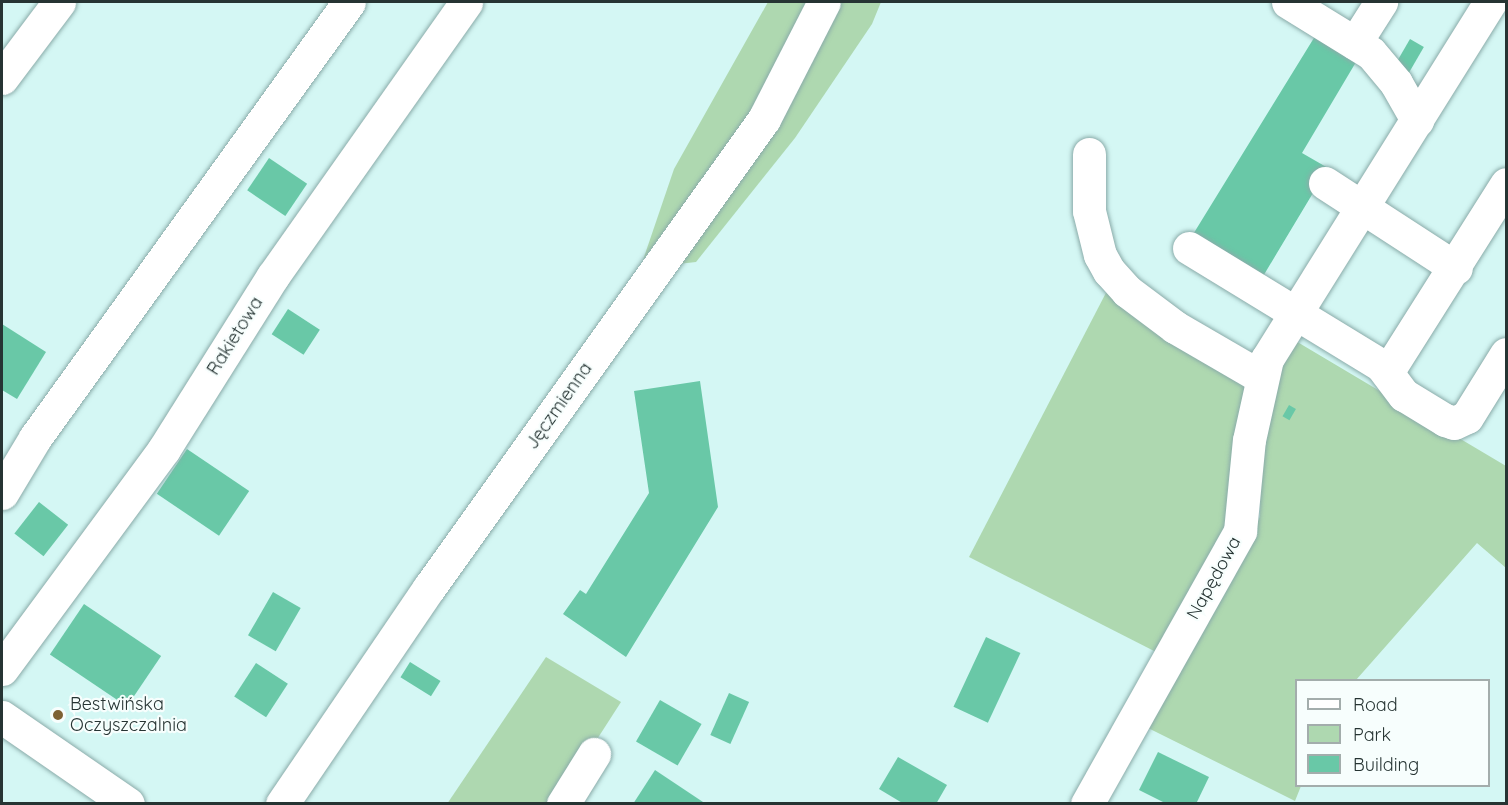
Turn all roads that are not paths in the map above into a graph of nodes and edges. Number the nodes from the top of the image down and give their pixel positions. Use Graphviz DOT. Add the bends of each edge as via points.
graph roads {
  1 [pos="59,2"];
  2 [pos="349,2"];
  3 [pos="466,2"];
  4 [pos="824,2"];
  5 [pos="1288,2"];
  6 [pos="1381,2"];
  7 [pos="1490,2"];
  8 [pos="1355,43"];
  9 [pos="2,78"];
  10 [pos="1417,120"];
  11 [pos="1089,154"];
  12 [pos="1325,183"];
  13 [pos="1506,184"];
  14 [pos="1363,206"];
  15 [pos="1189,248"];
  16 [pos="1456,268"];
  17 [pos="1287,322"];
  18 [pos="1506,354"];
  19 [pos="1388,371"];
  20 [pos="1262,377"];
  21 [pos="2,493"];
  22 [pos="2,669"];
  23 [pos="2,717"];
  24 [pos="594,754"];
  25 [pos="128,804"];
  26 [pos="282,804"];
  27 [pos="563,804"];
  28 [pos="1087,804"];
  1 -- 9 [label="street"];
  2 -- 21 [label="street" via="34,438"];
  3 -- 22 [label="street, Rakietowa" via="273,276 164,449"];
  4 -- 26 [label="street, Jęczmienna" via="764,119 429,588"];
  5 -- 8 [label="street"];
  6 -- 8 [label="street"];
  7 -- 10 [label="street, Napędowa"];
  8 -- 10 [label="street" via="1383,66"];
  10 -- 14 [label="street, Napędowa"];
  11 -- 20 [label="street" via="1089,212 1100,255 1109,271 1127,291 1175,327"];
  12 -- 14 [label="street"];
  13 -- 16 [label="street"];
  14 -- 16 [label="street"];
  14 -- 17 [label="street, Napędowa"];
  15 -- 17 [label="street"];
  16 -- 19 [label="street"];
  17 -- 19 [label="street"];
  17 -- 20 [label="street, Napędowa"];
  18 -- 19 [label="street" via="1467,417 1454,423 1404,395"];
  20 -- 28 [label="street, Napędowa" via="1249,440 1240,531"];
  23 -- 25 [label="street"];
  24 -- 27 [label="street"];
}
